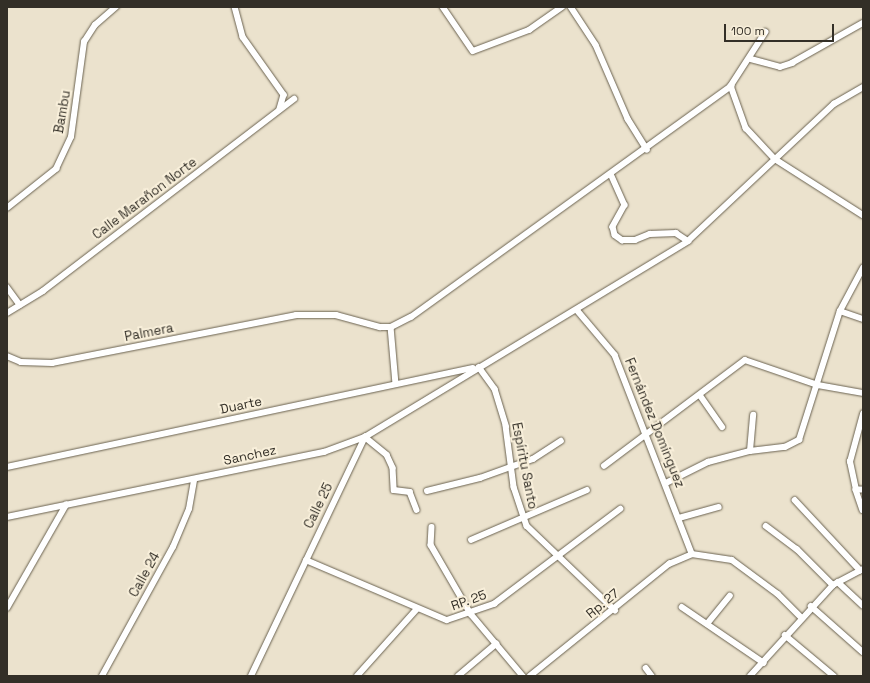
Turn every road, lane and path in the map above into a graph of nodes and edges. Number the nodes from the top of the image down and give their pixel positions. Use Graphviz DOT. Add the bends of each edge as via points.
graph roads {
  1 [pos="116,7"];
  2 [pos="235,7"];
  3 [pos="443,7"];
  4 [pos="562,7"];
  5 [pos="571,7"];
  6 [pos="863,23"];
  7 [pos="766,32"];
  8 [pos="751,59"];
  9 [pos="731,86"];
  10 [pos="863,87"];
  11 [pos="294,99"];
  12 [pos="280,109"];
  13 [pos="647,149"];
  14 [pos="775,159"];
  15 [pos="611,174"];
  16 [pos="7,208"];
  17 [pos="863,215"];
  18 [pos="688,240"];
  19 [pos="863,268"];
  20 [pos="7,287"];
  21 [pos="20,305"];
  22 [pos="577,310"];
  23 [pos="840,311"];
  24 [pos="7,313"];
  25 [pos="863,319"];
  26 [pos="391,327"];
  27 [pos="7,356"];
  28 [pos="479,366"];
  29 [pos="396,384"];
  30 [pos="818,385"];
  31 [pos="863,393"];
  32 [pos="700,396"];
  33 [pos="863,414"];
  34 [pos="753,415"];
  35 [pos="722,427"];
  36 [pos="649,436"];
  37 [pos="365,437"];
  38 [pos="561,441"];
  39 [pos="750,451"];
  40 [pos="512,466"];
  41 [pos="604,466"];
  42 [pos="7,467"];
  43 [pos="194,480"];
  44 [pos="666,483"];
  45 [pos="587,490"];
  46 [pos="856,490"];
  47 [pos="863,490"];
  48 [pos="427,491"];
  49 [pos="796,500"];
  50 [pos="66,505"];
  51 [pos="720,507"];
  52 [pos="620,509"];
  53 [pos="416,510"];
  54 [pos="863,510"];
  55 [pos="7,518"];
  56 [pos="523,518"];
  57 [pos="679,518"];
  58 [pos="766,526"];
  59 [pos="432,528"];
  60 [pos="471,540"];
  61 [pos="692,554"];
  62 [pos="559,557"];
  63 [pos="306,560"];
  64 [pos="862,570"];
  65 [pos="835,583"];
  66 [pos="730,596"];
  67 [pos="863,604"];
  68 [pos="812,606"];
  69 [pos="682,607"];
  70 [pos="7,608"];
  71 [pos="417,609"];
  72 [pos="615,610"];
  73 [pos="471,614"];
  74 [pos="801,618"];
  75 [pos="708,624"];
  76 [pos="785,635"];
  77 [pos="496,644"];
  78 [pos="863,652"];
  79 [pos="764,663"];
  80 [pos="646,668"];
  81 [pos="462,675"];
  82 [pos="102,676"];
  83 [pos="251,676"];
  84 [pos="356,676"];
  85 [pos="523,676"];
  86 [pos="530,676"];
  87 [pos="652,676"];
  88 [pos="750,676"];
  89 [pos="834,676"];
  1 -- 16 [label="street, Bambu" via="95,25 84,42 71,137 56,169"];
  2 -- 12 [label="street" via="244,37 284,95"];
  3 -- 4 [label="street" via="473,51 529,30"];
  5 -- 13 [label="street" via="596,45 628,119"];
  6 -- 8 [label="street" via="792,63 780,67"];
  7 -- 8 [label="street"];
  8 -- 9 [label="street"];
  9 -- 13 [label="street"];
  9 -- 14 [label="street" via="746,128"];
  10 -- 14 [label="street, Sanchez" via="834,104"];
  11 -- 12 [label="street, Calle Marañon Norte"];
  12 -- 21 [label="street, Calle Marañon Norte" via="43,291"];
  13 -- 15 [label="street"];
  14 -- 17 [label="street"];
  14 -- 18 [label="street, Sanchez"];
  15 -- 18 [label="street" via="625,205 613,227 615,235 622,240 635,240 650,234 676,233"];
  15 -- 26 [label="street" via="411,317"];
  18 -- 22 [label="street, Sanchez"];
  19 -- 23 [label="street"];
  20 -- 21 [label="street"];
  21 -- 24 [label="street, Calle Marañon Norte"];
  22 -- 28 [label="street, Sanchez"];
  22 -- 36 [label="street, Fernández Domínguez" via="609,344"];
  23 -- 25 [label="street"];
  23 -- 30 [label="street"];
  26 -- 27 [label="street, Palmera" via="380,328 336,315 296,316 52,363 21,362"];
  26 -- 29 [label="street"];
  28 -- 29 [label="street, Duarte"];
  28 -- 37 [label="street, Sanchez"];
  28 -- 40 [label="street, Espíritu Santo" via="495,389"];
  29 -- 42 [label="street, Duarte"];
  30 -- 31 [label="street"];
  30 -- 32 [label="street" via="745,360"];
  30 -- 39 [label="street" via="799,440 785,447"];
  32 -- 35 [label="street"];
  32 -- 36 [label="street"];
  33 -- 46 [label="street" via="850,462"];
  34 -- 39 [label="street"];
  36 -- 41 [label="street"];
  36 -- 44 [label="street, Fernández Domínguez"];
  37 -- 43 [label="street, Sanchez" via="324,452"];
  37 -- 53 [label="street" via="387,455 393,468 394,490 410,492"];
  37 -- 63 [label="street, Calle 25"];
  38 -- 40 [label="street" via="545,454"];
  39 -- 44 [label="street" via="708,462"];
  40 -- 48 [label="street"];
  40 -- 56 [label="street, Espíritu Santo"];
  43 -- 50 [label="street, Sanchez"];
  43 -- 82 [label="street, Calle 24" via="189,509 174,547"];
  44 -- 57 [label="street, Fernández Domínguez"];
  45 -- 56 [label="street"];
  46 -- 47 [label="street"];
  46 -- 54 [label="street"];
  49 -- 64 [label="street"];
  50 -- 55 [label="street, Sanchez"];
  50 -- 70 [label="street"];
  51 -- 57 [label="street"];
  52 -- 62 [label="street, RP. 25"];
  56 -- 60 [label="street"];
  56 -- 62 [label="street, Espíritu Santo"];
  57 -- 61 [label="street, Fernández Domínguez"];
  58 -- 65 [label="street"];
  59 -- 73 [label="street" via="431,545"];
  61 -- 72 [label="street, Rp. 27" via="669,564"];
  61 -- 74 [label="street" via="732,560 778,594"];
  62 -- 72 [label="street, Espíritu Santo"];
  62 -- 73 [label="street, RP. 25" via="494,604"];
  63 -- 71 [label="street, RP. 25"];
  63 -- 83 [label="street, Calle 25"];
  64 -- 65 [label="street"];
  65 -- 67 [label="street"];
  65 -- 68 [label="street"];
  66 -- 75 [label="street"];
  68 -- 74 [label="street"];
  68 -- 78 [label="street"];
  69 -- 75 [label="street"];
  71 -- 73 [label="street, RP. 25" via="447,620"];
  71 -- 84 [label="street"];
  72 -- 86 [label="street, Rp. 27"];
  73 -- 77 [label="street"];
  74 -- 76 [label="street"];
  75 -- 79 [label="street"];
  76 -- 79 [label="street"];
  76 -- 89 [label="street"];
  77 -- 81 [label="street"];
  77 -- 85 [label="street"];
  79 -- 88 [label="street"];
  80 -- 87 [label="street"];
}
